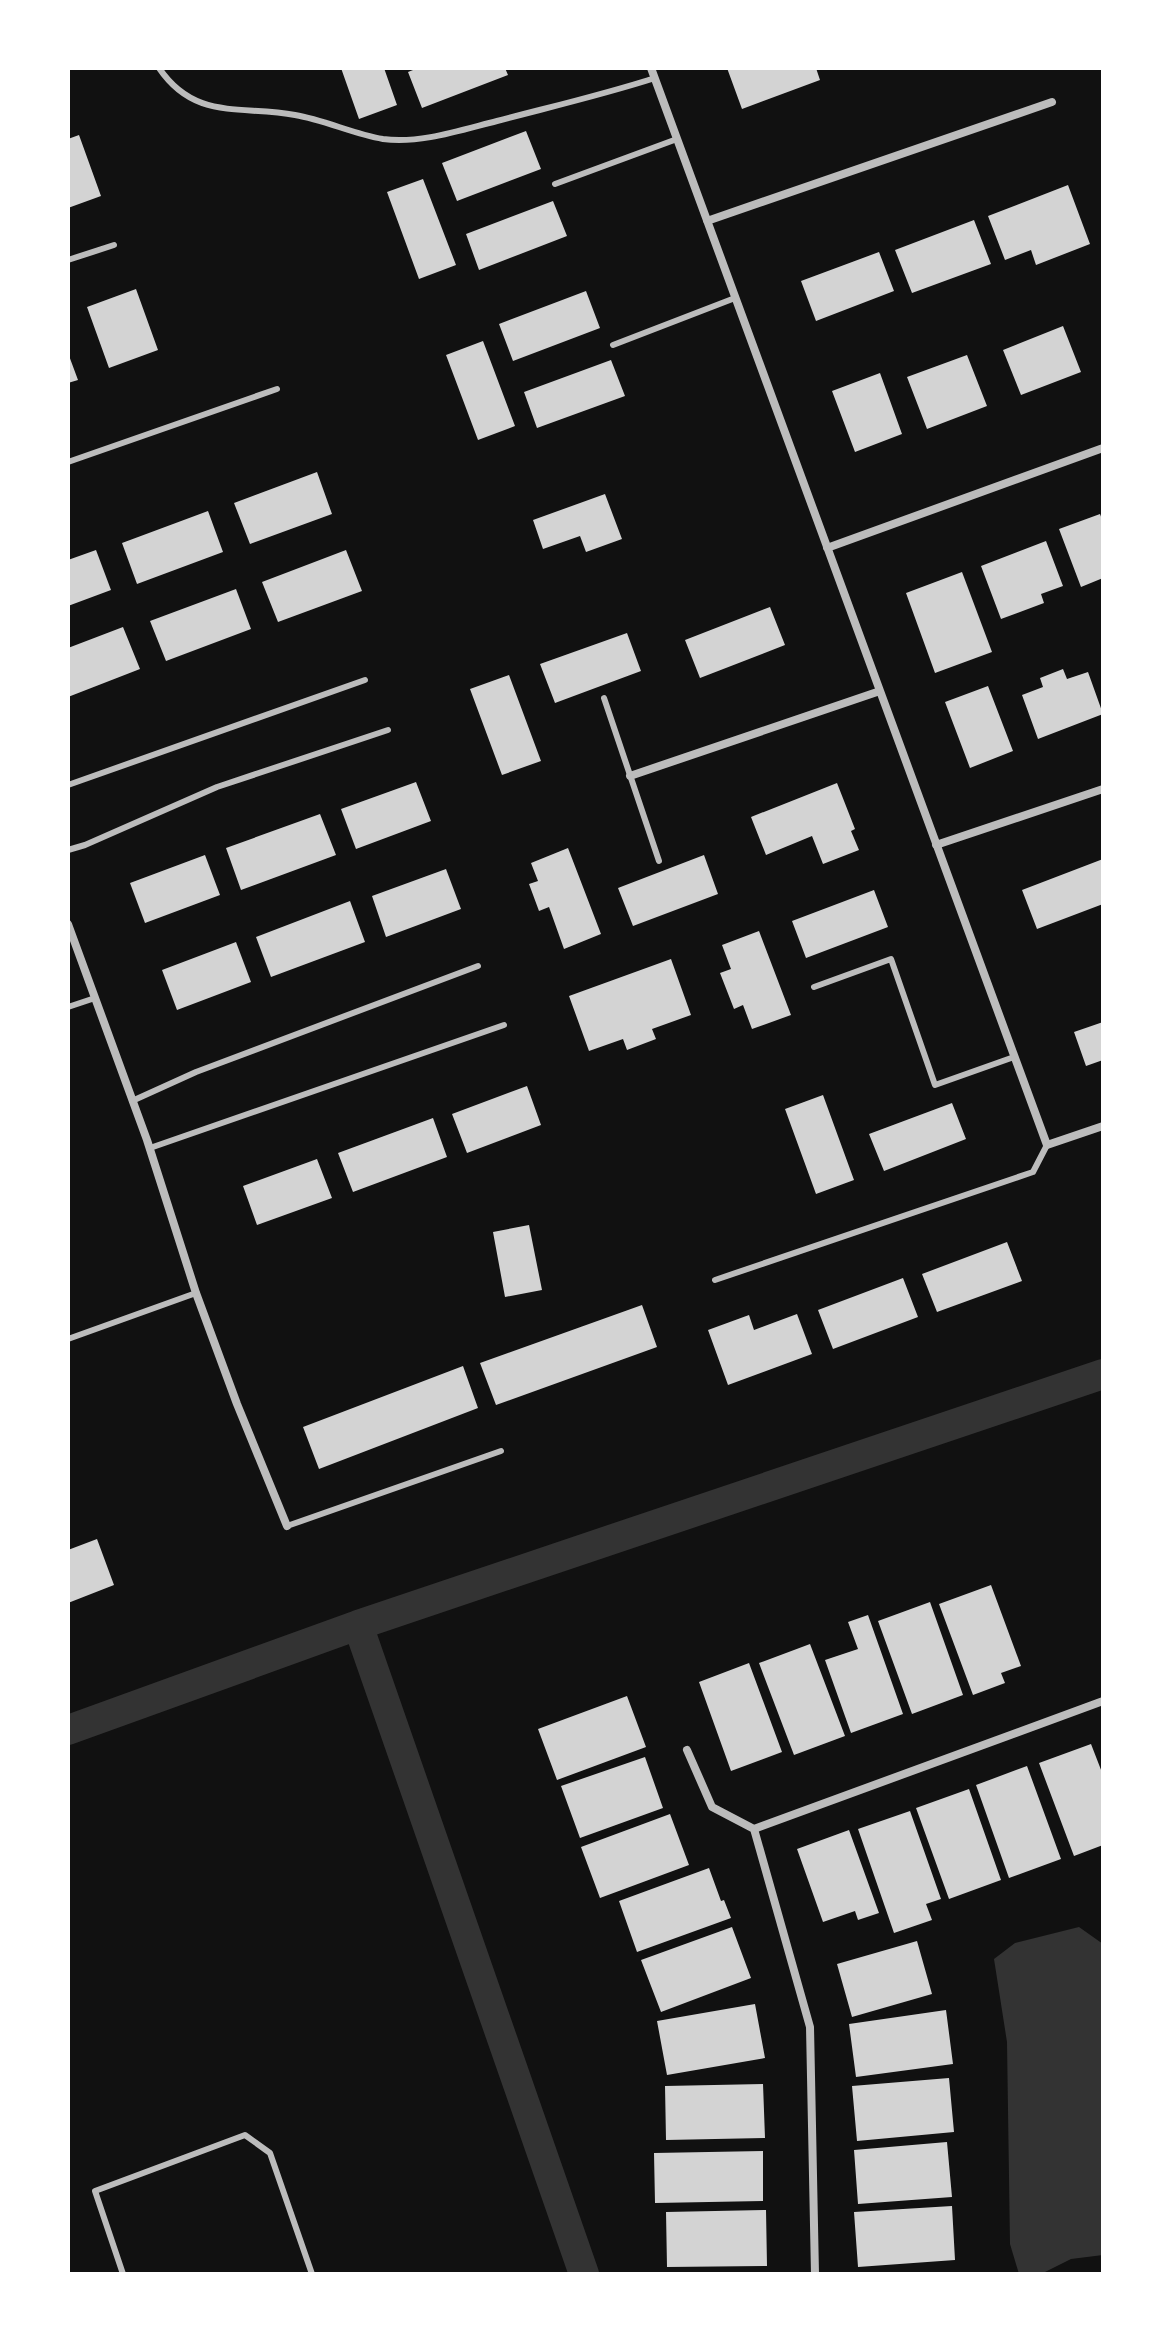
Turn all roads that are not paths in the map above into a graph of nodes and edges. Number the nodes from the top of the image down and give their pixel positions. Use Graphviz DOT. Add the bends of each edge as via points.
graph roads {
  1 [pos="159,68"];
  2 [pos="651,68"];
  3 [pos="655,78"];
  4 [pos="1052,102"];
  5 [pos="677,139"];
  6 [pos="555,184"];
  7 [pos="707,221"];
  8 [pos="114,245"];
  9 [pos="68,260"];
  10 [pos="735,298"];
  11 [pos="613,345"];
  12 [pos="277,389"];
  13 [pos="1103,448"];
  14 [pos="68,462"];
  15 [pos="827,548"];
  16 [pos="365,680"];
  17 [pos="880,691"];
  18 [pos="604,698"];
  19 [pos="388,730"];
  20 [pos="630,776"];
  21 [pos="68,785"];
  22 [pos="1103,789"];
  23 [pos="936,845"];
  24 [pos="68,850"];
  25 [pos="659,861"];
  26 [pos="68,924"];
  27 [pos="478,966"];
  28 [pos="814,987"];
  29 [pos="95,998"];
  30 [pos="68,1007"];
  31 [pos="504,1025"];
  32 [pos="1014,1057"];
  33 [pos="132,1101"];
  34 [pos="1103,1126"];
  35 [pos="1047,1145"];
  36 [pos="150,1148"];
  37 [pos="715,1280"];
  38 [pos="196,1293"];
  39 [pos="68,1339"];
  40 [pos="501,1451"];
  41 [pos="287,1526"];
  42 [pos="1103,1701"];
  43 [pos="687,1750"];
  44 [pos="754,1829"];
  45 [pos="123,2274"];
  46 [pos="312,2274"];
  47 [pos="815,2274"];
  1 -- 3 [label="lane" via="186,97 215,109 296,115 385,139 434,136"];
  2 -- 3 [label="street"];
  3 -- 5 [label="street"];
  4 -- 7 [label="street"];
  5 -- 6 [label="lane"];
  5 -- 7 [label="street"];
  7 -- 10 [label="street"];
  8 -- 9 [label="lane"];
  10 -- 11 [label="lane"];
  10 -- 15 [label="street"];
  12 -- 14 [label="lane"];
  13 -- 15 [label="street"];
  15 -- 17 [label="street"];
  16 -- 21 [label="lane"];
  17 -- 20 [label="street"];
  17 -- 23 [label="street"];
  18 -- 20 [label="lane"];
  19 -- 24 [label="lane" via="217,787"];
  20 -- 25 [label="lane"];
  22 -- 23 [label="street"];
  23 -- 32 [label="street"];
  26 -- 29 [label="street"];
  27 -- 33 [label="lane"];
  28 -- 32 [label="lane" via="891,959 935,1085"];
  29 -- 30 [label="lane"];
  29 -- 33 [label="street"];
  31 -- 36 [label="lane"];
  32 -- 35 [label="street"];
  33 -- 36 [label="street"];
  34 -- 35 [label="street"];
  35 -- 37 [label="lane" via="1033,1172"];
  36 -- 38 [label="street"];
  38 -- 39 [label="lane"];
  38 -- 41 [label="street"];
  40 -- 41 [label="lane"];
  42 -- 44 [label="street"];
  43 -- 44 [label="street" via="712,1807"];
  44 -- 47 [label="street" via="810,2027"];
  45 -- 46 [label="lane" via="95,2191 245,2135 270,2153"];
}
